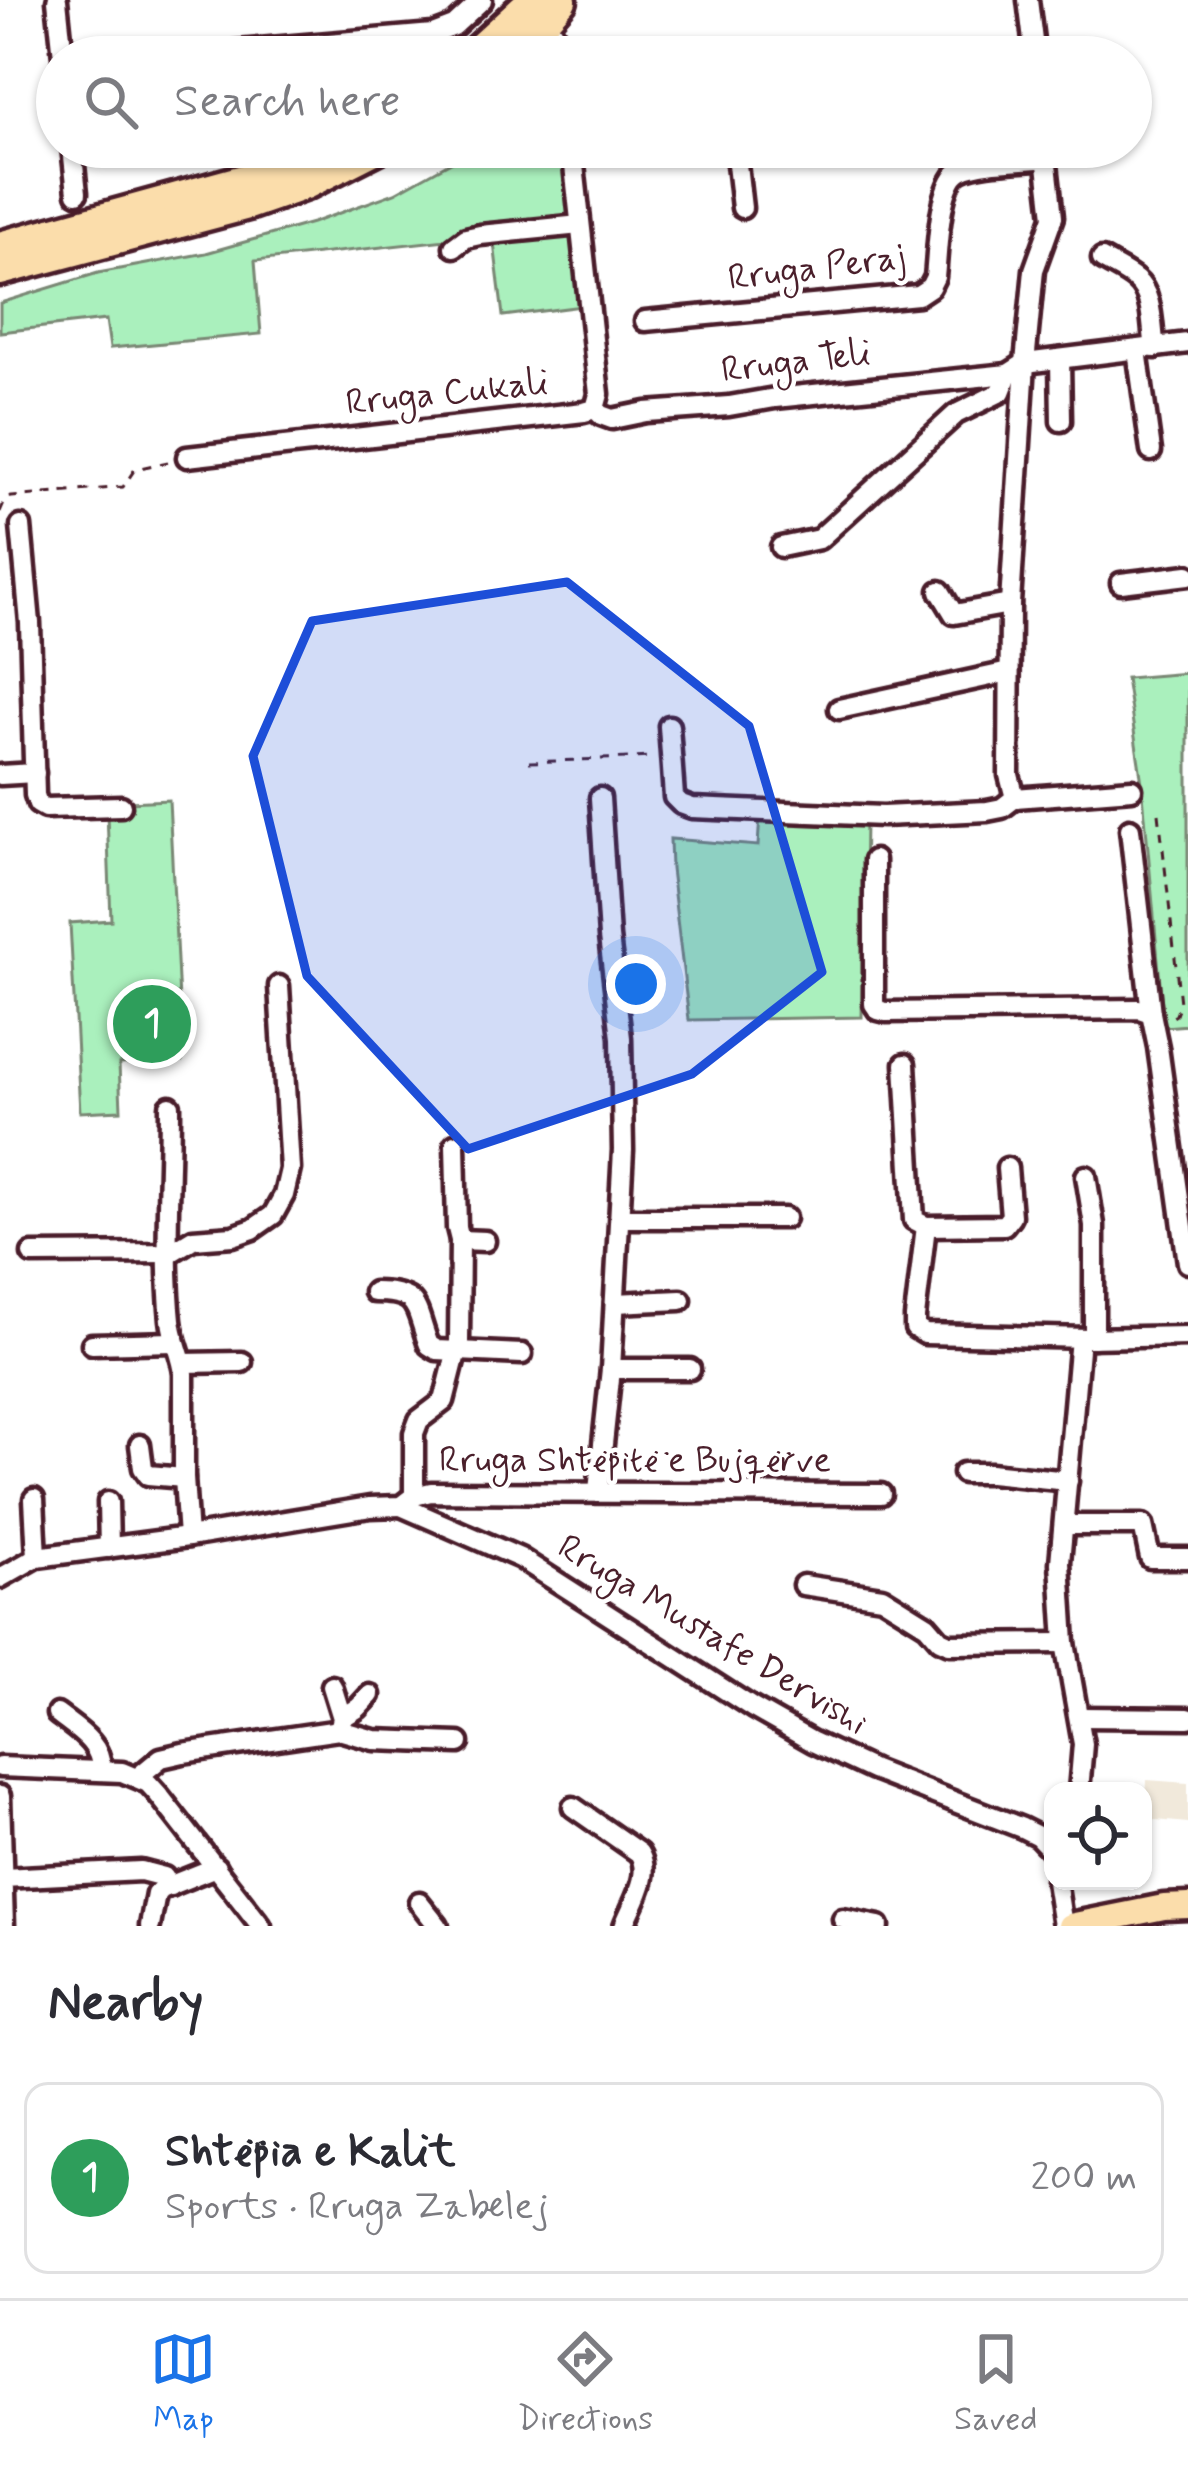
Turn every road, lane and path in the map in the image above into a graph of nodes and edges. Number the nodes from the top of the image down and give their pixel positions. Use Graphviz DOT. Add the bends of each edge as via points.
graph roads {
  1 [pos="57,0"];
  2 [pos="482,0"];
  3 [pos="1028,0"];
  4 [pos="546,6"];
  5 [pos="61,36"];
  6 [pos="410,36"];
  7 [pos="502,36"];
  8 [pos="522,36"];
  9 [pos="556,36"];
  10 [pos="1032,36"];
  11 [pos="74,168"];
  12 [pos="276,168"];
  13 [pos="336,168"];
  14 [pos="574,168"];
  15 [pos="737,168"];
  16 [pos="970,168"];
  17 [pos="1047,168"];
  18 [pos="77,193"];
  19 [pos="742,208"];
  20 [pos="580,225"];
  21 [pos="0,247"];
  22 [pos="454,247"];
  23 [pos="1102,259"];
  24 [pos="0,270"];
  25 [pos="645,321"];
  26 [pos="1188,344"];
  27 [pos="1146,349"];
  28 [pos="1060,359"];
  29 [pos="1016,369"];
  30 [pos="595,409"];
  31 [pos="1061,421"];
  32 [pos="1151,451"];
  33 [pos="187,457"];
  34 [pos="0,512"];
  35 [pos="21,526"];
  36 [pos="781,547"];
  37 [pos="1188,575"];
  38 [pos="1121,584"];
  39 [pos="940,591"];
  40 [pos="1010,604"];
  41 [pos="1009,672"];
  42 [pos="839,709"];
  43 [pos="669,726"];
  44 [pos="671,757"];
  45 [pos="529,762"];
  46 [pos="34,772"];
  47 [pos="0,775"];
  48 [pos="1132,789"];
  49 [pos="600,798"];
  50 [pos="1015,798"];
  51 [pos="121,806"];
  52 [pos="1159,813"];
  53 [pos="1130,829"];
  54 [pos="874,860"];
  55 [pos="279,986"];
  56 [pos="1152,1018"];
  57 [pos="905,1064"];
  58 [pos="170,1106"];
  59 [pos="455,1144"];
  60 [pos="1007,1168"];
  61 [pos="1086,1177"];
  62 [pos="1184,1202"];
  63 [pos="620,1218"];
  64 [pos="784,1218"];
  65 [pos="926,1226"];
  66 [pos="460,1240"];
  67 [pos="485,1241"];
  68 [pos="170,1252"];
  69 [pos="32,1254"];
  70 [pos="1188,1263"];
  71 [pos="374,1292"];
  72 [pos="681,1300"];
  73 [pos="615,1303"];
  74 [pos="1188,1336"];
  75 [pos="1087,1338"];
  76 [pos="174,1342"];
  77 [pos="92,1344"];
  78 [pos="455,1351"];
  79 [pos="522,1354"];
  80 [pos="242,1362"];
  81 [pos="183,1363"];
  82 [pos="611,1369"];
  83 [pos="691,1369"];
  84 [pos="140,1445"];
  85 [pos="963,1473"];
  86 [pos="184,1478"];
  87 [pos="1068,1481"];
  88 [pos="598,1491"];
  89 [pos="880,1493"];
  90 [pos="34,1499"];
  91 [pos="407,1501"];
  92 [pos="108,1502"];
  93 [pos="1064,1526"];
  94 [pos="188,1537"];
  95 [pos="109,1548"];
  96 [pos="37,1557"];
  97 [pos="1188,1558"];
  98 [pos="0,1578"];
  99 [pos="802,1585"];
  100 [pos="1065,1643"];
  101 [pos="332,1686"];
  102 [pos="370,1695"];
  103 [pos="57,1714"];
  104 [pos="1080,1717"];
  105 [pos="1188,1718"];
  106 [pos="340,1724"];
  107 [pos="460,1743"];
  108 [pos="0,1767"];
  109 [pos="101,1770"];
  110 [pos="138,1777"];
  111 [pos="1080,1782"];
  112 [pos="0,1796"];
  113 [pos="573,1808"];
  114 [pos="1044,1842"];
  115 [pos="216,1867"];
  116 [pos="3,1878"];
  117 [pos="170,1886"];
  118 [pos="1058,1890"];
  119 [pos="1171,1900"];
  120 [pos="418,1903"];
  121 [pos="843,1919"];
  122 [pos="4,1926"];
  123 [pos="150,1926"];
  124 [pos="261,1926"];
  125 [pos="438,1926"];
  126 [pos="624,1926"];
  127 [pos="879,1926"];
  128 [pos="1066,1926"];
  1 -- 5 [label="street"];
  2 -- 6 [label="street" via="454,26"];
  3 -- 10 [label="street"];
  4 -- 7 [label="highway"];
  4 -- 8 [label="highway"];
  4 -- 9 [label="street"];
  11 -- 18 [label="street"];
  12 -- 21 [label="highway"];
  13 -- 24 [label="highway" via="248,204"];
  14 -- 20 [label="street, Rruga Cukali"];
  15 -- 19 [label="street"];
  16 -- 25 [label="street, Rruga Peraj" via="945,192 935,278 918,296"];
  17 -- 29 [label="street" via="1052,217"];
  20 -- 22 [label="street" via="481,235"];
  20 -- 30 [label="street, Rruga Cukali"];
  23 -- 27 [label="street" via="1143,287"];
  26 -- 27 [label="street, Rruga Teli"];
  27 -- 28 [label="street, Rruga Teli"];
  27 -- 32 [label="street"];
  28 -- 29 [label="street, Rruga Teli"];
  28 -- 31 [label="street"];
  29 -- 30 [label="street, Rruga Teli" via="612,419"];
  29 -- 36 [label="street" via="1001,392 956,414 819,539"];
  29 -- 40 [label="street"];
  30 -- 33 [label="street, Rruga Cukali"];
  33 -- 34 [label="path" via="135,469 123,487 6,498"];
  35 -- 46 [label="street"];
  37 -- 38 [label="street"];
  39 -- 40 [label="street" via="954,614"];
  40 -- 41 [label="street"];
  41 -- 42 [label="street"];
  41 -- 50 [label="street"];
  43 -- 44 [label="street"];
  44 -- 45 [label="path"];
  44 -- 50 [label="street" via="674,796 710,811 883,816 988,811"];
  46 -- 47 [label="street"];
  46 -- 51 [label="street" via="45,808"];
  48 -- 50 [label="street"];
  49 -- 63 [label="street" via="621,1038"];
  52 -- 56 [label="path" via="1180,1003 1176,1015"];
  53 -- 56 [label="street"];
  54 -- 56 [label="street" via="878,1010 1139,1009"];
  55 -- 68 [label="street" via="290,1153 284,1195 253,1229 194,1239"];
  56 -- 62 [label="street"];
  57 -- 65 [label="street" via="914,1220"];
  58 -- 68 [label="street"];
  59 -- 66 [label="street"];
  60 -- 65 [label="street" via="1011,1216 1004,1225"];
  61 -- 75 [label="street" via="1094,1225"];
  62 -- 70 [label="street"];
  63 -- 64 [label="street"];
  63 -- 73 [label="street"];
  65 -- 75 [label="street" via="915,1328 941,1336"];
  66 -- 67 [label="street"];
  66 -- 78 [label="street"];
  68 -- 69 [label="street"];
  68 -- 76 [label="street"];
  71 -- 78 [label="street" via="403,1293 429,1346"];
  72 -- 73 [label="street"];
  73 -- 82 [label="street"];
  74 -- 75 [label="street"];
  75 -- 87 [label="street"];
  76 -- 77 [label="street"];
  76 -- 81 [label="street"];
  78 -- 79 [label="street"];
  78 -- 91 [label="street" via="444,1401 418,1420"];
  80 -- 81 [label="street"];
  81 -- 86 [label="street"];
  82 -- 83 [label="street"];
  82 -- 88 [label="street"];
  84 -- 86 [label="street" via="148,1475"];
  85 -- 87 [label="street"];
  86 -- 94 [label="street"];
  87 -- 93 [label="street"];
  88 -- 89 [label="street, Rruga Shtëpitë e Bujqërve"];
  88 -- 91 [label="street, Rruga Shtëpitë e Bujqërve" via="431,1492"];
  90 -- 96 [label="street"];
  91 -- 94 [label="street, Rruga Shtëpitë e Bujqërve"];
  91 -- 114 [label="street, Rruga Mustafe Dervishi" via="520,1558 813,1742"];
  92 -- 95 [label="street"];
  93 -- 97 [label="street" via="1143,1525 1150,1558"];
  93 -- 100 [label="street"];
  94 -- 95 [label="street, Rruga Shtëpitë e Bujqërve"];
  95 -- 96 [label="street, Rruga Shtëpitë e Bujqërve"];
  96 -- 98 [label="street, Rruga Shtëpitë e Bujqërve"];
  99 -- 100 [label="street" via="882,1597 949,1644"];
  100 -- 104 [label="street"];
  101 -- 106 [label="street"];
  102 -- 106 [label="street"];
  103 -- 109 [label="street" via="92,1742"];
  104 -- 105 [label="street"];
  104 -- 111 [label="street"];
  106 -- 107 [label="street" via="374,1740"];
  106 -- 110 [label="street" via="161,1758"];
  108 -- 109 [label="street"];
  109 -- 110 [label="street"];
  110 -- 115 [label="street"];
  112 -- 116 [label="street"];
  113 -- 126 [label="street" via="645,1862"];
  115 -- 117 [label="street"];
  115 -- 124 [label="street"];
  116 -- 117 [label="street" via="141,1871"];
  116 -- 122 [label="street"];
  117 -- 123 [label="street" via="156,1894"];
  118 -- 128 [label="street"];
  119 -- 128 [label="main road"];
  120 -- 125 [label="street"];
  121 -- 127 [label="street"];
}
